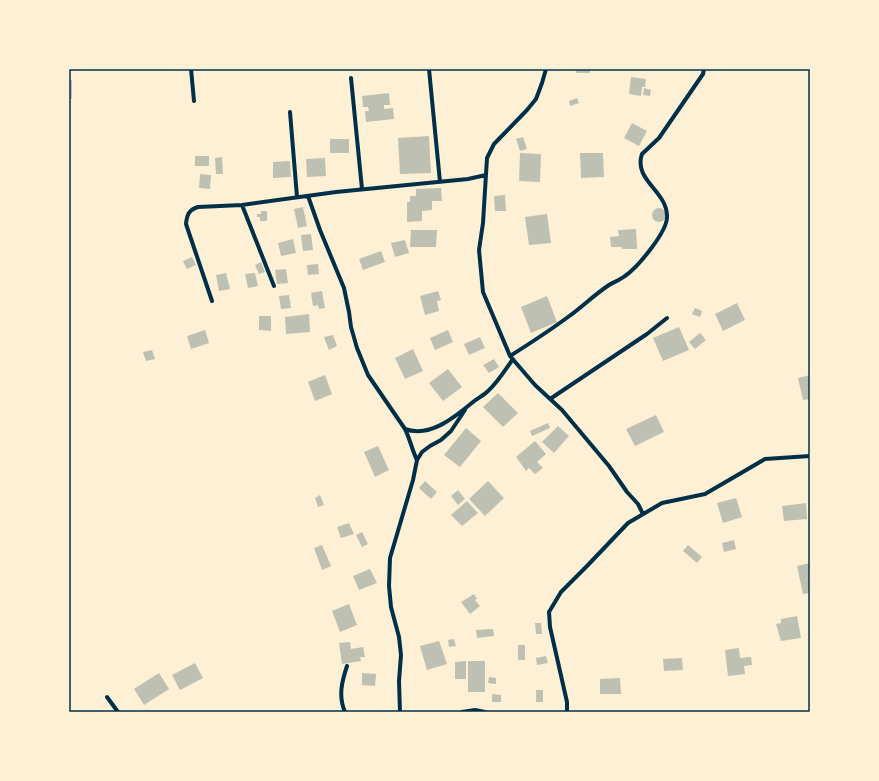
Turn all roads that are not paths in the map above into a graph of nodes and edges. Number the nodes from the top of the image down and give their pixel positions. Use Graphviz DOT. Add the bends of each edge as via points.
graph roads {
  1 [pos="192,69"];
  2 [pos="428,69"];
  3 [pos="546,69"];
  4 [pos="704,69"];
  5 [pos="351,78"];
  6 [pos="194,101"];
  7 [pos="290,112"];
  8 [pos="486,175"];
  9 [pos="440,182"];
  10 [pos="362,189"];
  11 [pos="308,196"];
  12 [pos="297,197"];
  13 [pos="242,205"];
  14 [pos="274,286"];
  15 [pos="212,300"];
  16 [pos="667,318"];
  17 [pos="511,358"];
  18 [pos="550,399"];
  19 [pos="466,408"];
  20 [pos="405,429"];
  21 [pos="810,456"];
  22 [pos="417,460"];
  23 [pos="643,514"];
  24 [pos="347,666"];
  25 [pos="107,697"];
  26 [pos="118,712"];
  27 [pos="345,712"];
  28 [pos="400,712"];
  29 [pos="462,712"];
  30 [pos="485,712"];
  31 [pos="568,712"];
  1 -- 6 [label="street"];
  2 -- 9 [label="street"];
  3 -- 8 [label="street" via="536,99 494,144 487,158"];
  4 -- 17 [label="street" via="673,119 659,138 642,154 640,167 645,178 666,206 667,220 658,240 625,276 609,285"];
  5 -- 10 [label="street"];
  7 -- 12 [label="street"];
  8 -- 9 [label="street"];
  8 -- 17 [label="street" via="479,250 483,292"];
  9 -- 10 [label="street"];
  10 -- 11 [label="street"];
  11 -- 12 [label="street"];
  11 -- 20 [label="street" via="344,288 356,348 368,374"];
  12 -- 13 [label="street"];
  13 -- 14 [label="street"];
  13 -- 15 [label="street" via="198,207 187,215 186,224"];
  16 -- 18 [label="street"];
  17 -- 18 [label="street"];
  17 -- 19 [label="street" via="489,390"];
  18 -- 23 [label="street" via="609,466"];
  19 -- 20 [label="street" via="443,424 426,430 412,432"];
  19 -- 22 [label="street" via="450,432 422,452"];
  20 -- 22 [label="street"];
  21 -- 23 [label="street" via="765,460 705,494 662,502"];
  22 -- 28 [label="street" via="390,558 391,607 401,655"];
  23 -- 31 [label="street" via="628,523 561,592 549,612"];
  24 -- 27 [label="street" via="341,694 341,704"];
  25 -- 26 [label="street"];
  29 -- 30 [label="street"];
}
